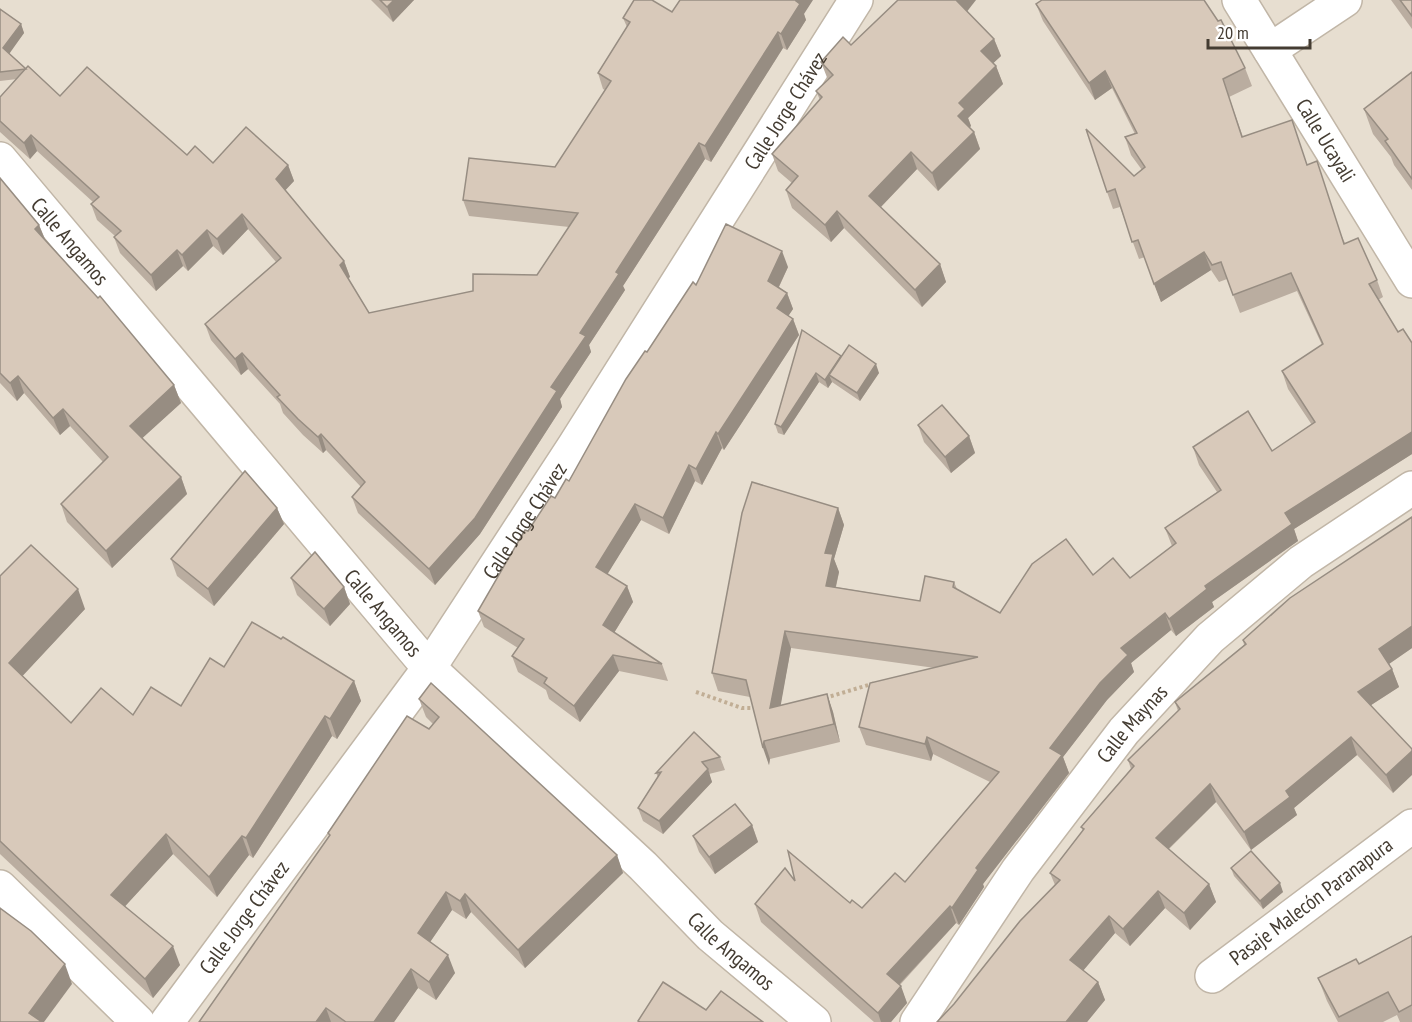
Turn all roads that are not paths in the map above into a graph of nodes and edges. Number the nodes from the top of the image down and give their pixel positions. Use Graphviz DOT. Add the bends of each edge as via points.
graph roads {
  1 [pos="856,0"];
  2 [pos="1239,0"];
  3 [pos="1346,0"];
  4 [pos="1270,50"];
  5 [pos="0,159"];
  6 [pos="1412,281"];
  7 [pos="1412,488"];
  8 [pos="429,668"];
  9 [pos="1412,826"];
  10 [pos="0,887"];
  11 [pos="1212,976"];
  12 [pos="138,1022"];
  13 [pos="167,1022"];
  14 [pos="814,1022"];
  15 [pos="917,1022"];
  1 -- 8 [label="street, Calle Jorge Chávez"];
  2 -- 4 [label="street, Calle Ucayali"];
  3 -- 4 [label="street"];
  4 -- 6 [label="street, Calle Ucayali"];
  5 -- 8 [label="street, Calle Angamos"];
  7 -- 15 [label="street, Calle Maynas" via="1301,562 1210,638 1124,732 1032,852"];
  8 -- 13 [label="street, Calle Jorge Chávez"];
  8 -- 14 [label="street, Calle Angamos" via="643,866 710,935"];
  9 -- 11 [label="street, Pasaje Malecón Paranapura"];
  10 -- 12 [label="street"];
}
